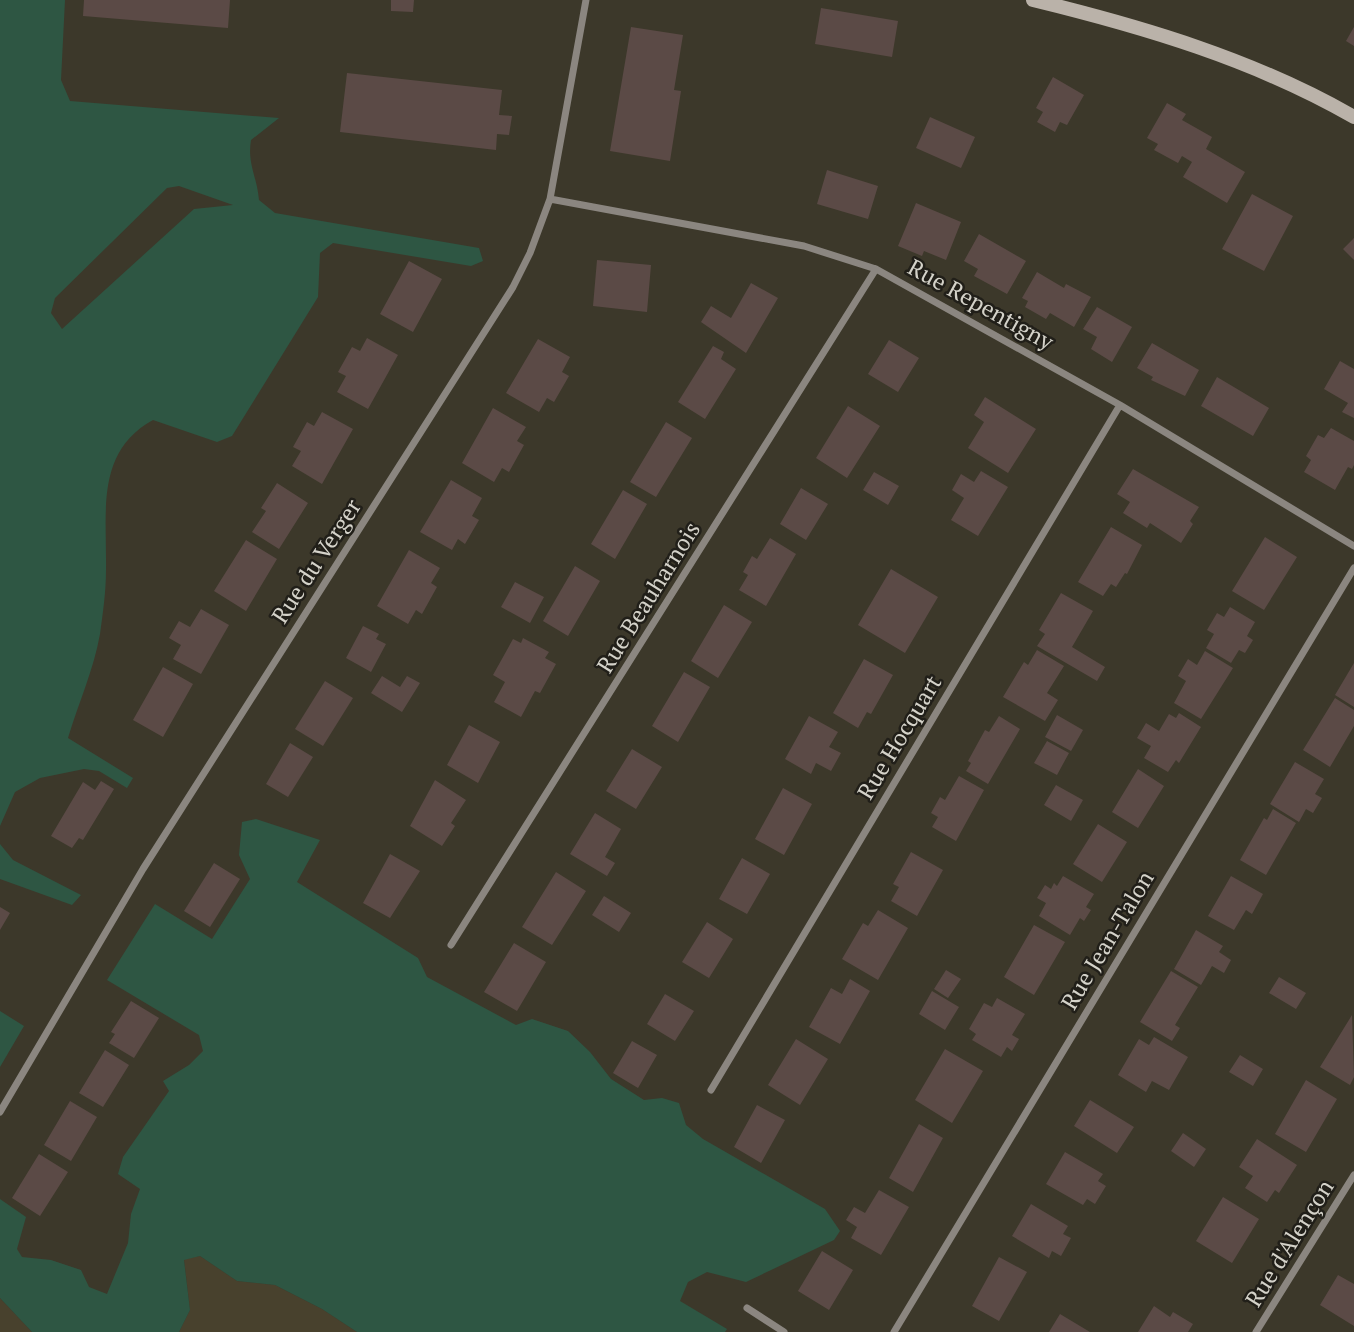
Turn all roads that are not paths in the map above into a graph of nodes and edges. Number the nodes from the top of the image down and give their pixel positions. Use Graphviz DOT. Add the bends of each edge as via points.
graph roads {
  1 [pos="586,0"];
  2 [pos="1034,0"];
  3 [pos="1354,117"];
  4 [pos="550,199"];
  5 [pos="876,269"];
  6 [pos="1120,405"];
  7 [pos="1354,546"];
  8 [pos="1354,568"];
  9 [pos="451,945"];
  10 [pos="711,1090"];
  11 [pos="0,1112"];
  12 [pos="1354,1175"];
  13 [pos="747,1308"];
  14 [pos="784,1332"];
  15 [pos="894,1332"];
  16 [pos="1256,1332"];
  1 -- 4 [label="street, Rue du Verger"];
  2 -- 3 [label="street" via="1226,57 1308,91"];
  4 -- 5 [label="street, Rue Repentigny" via="804,246"];
  4 -- 11 [label="street, Rue du Verger" via="513,287 143,869"];
  5 -- 6 [label="street, Rue Repentigny"];
  5 -- 9 [label="street, Rue Beauharnois"];
  6 -- 7 [label="street, Rue Repentigny"];
  6 -- 10 [label="street, Rue Hocquart"];
  8 -- 15 [label="street, Rue Jean-Talon"];
  12 -- 16 [label="street, Rue d'Alençon"];
  13 -- 14 [label="street"];
}
